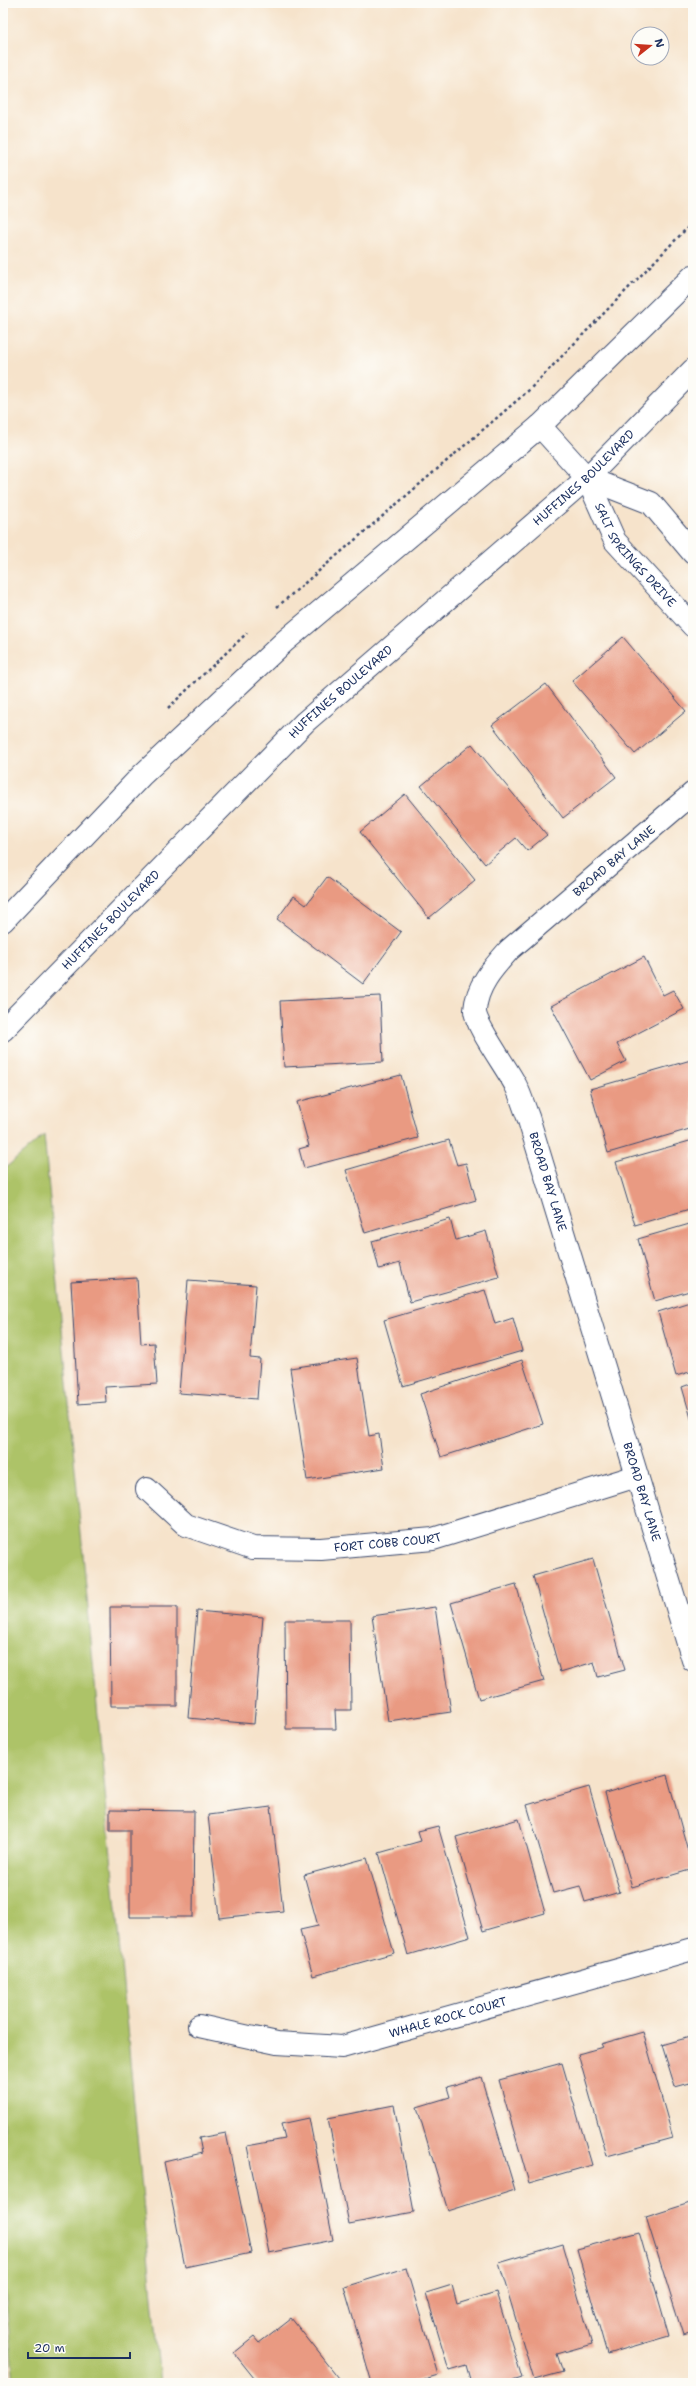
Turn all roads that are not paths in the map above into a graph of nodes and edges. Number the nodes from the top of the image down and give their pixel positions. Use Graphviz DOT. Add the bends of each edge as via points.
graph roads {
  1 [pos="693,276"];
  2 [pos="693,370"];
  3 [pos="540,426"];
  4 [pos="587,478"];
  5 [pos="693,553"];
  6 [pos="693,626"];
  7 [pos="693,793"];
  8 [pos="3,921"];
  9 [pos="3,1030"];
  10 [pos="637,1476"];
  11 [pos="147,1489"];
  12 [pos="693,1660"];
  13 [pos="693,1948"];
  14 [pos="199,2026"];
  1 -- 3 [label="street"];
  2 -- 4 [label="street, HUFFINES BOULEVARD"];
  3 -- 4 [label="street, SALT SPRINGS DRIVE"];
  3 -- 8 [label="street" via="285,641 142,775"];
  4 -- 5 [label="street, SALT SPRINGS DRIVE" via="651,503"];
  4 -- 6 [label="street, SALT SPRINGS DRIVE" via="615,541"];
  4 -- 9 [label="street, HUFFINES BOULEVARD" via="305,722"];
  7 -- 10 [label="street, BROAD BAY LANE" via="509,950 488,975 478,993 475,1012 492,1048 516,1086 528,1117"];
  10 -- 11 [label="street, FORT COBB COURT" via="433,1538 321,1549 253,1548 186,1526"];
  10 -- 12 [label="street, BROAD BAY LANE"];
  13 -- 14 [label="street, WHALE ROCK COURT" via="342,2047 277,2043"];
}
